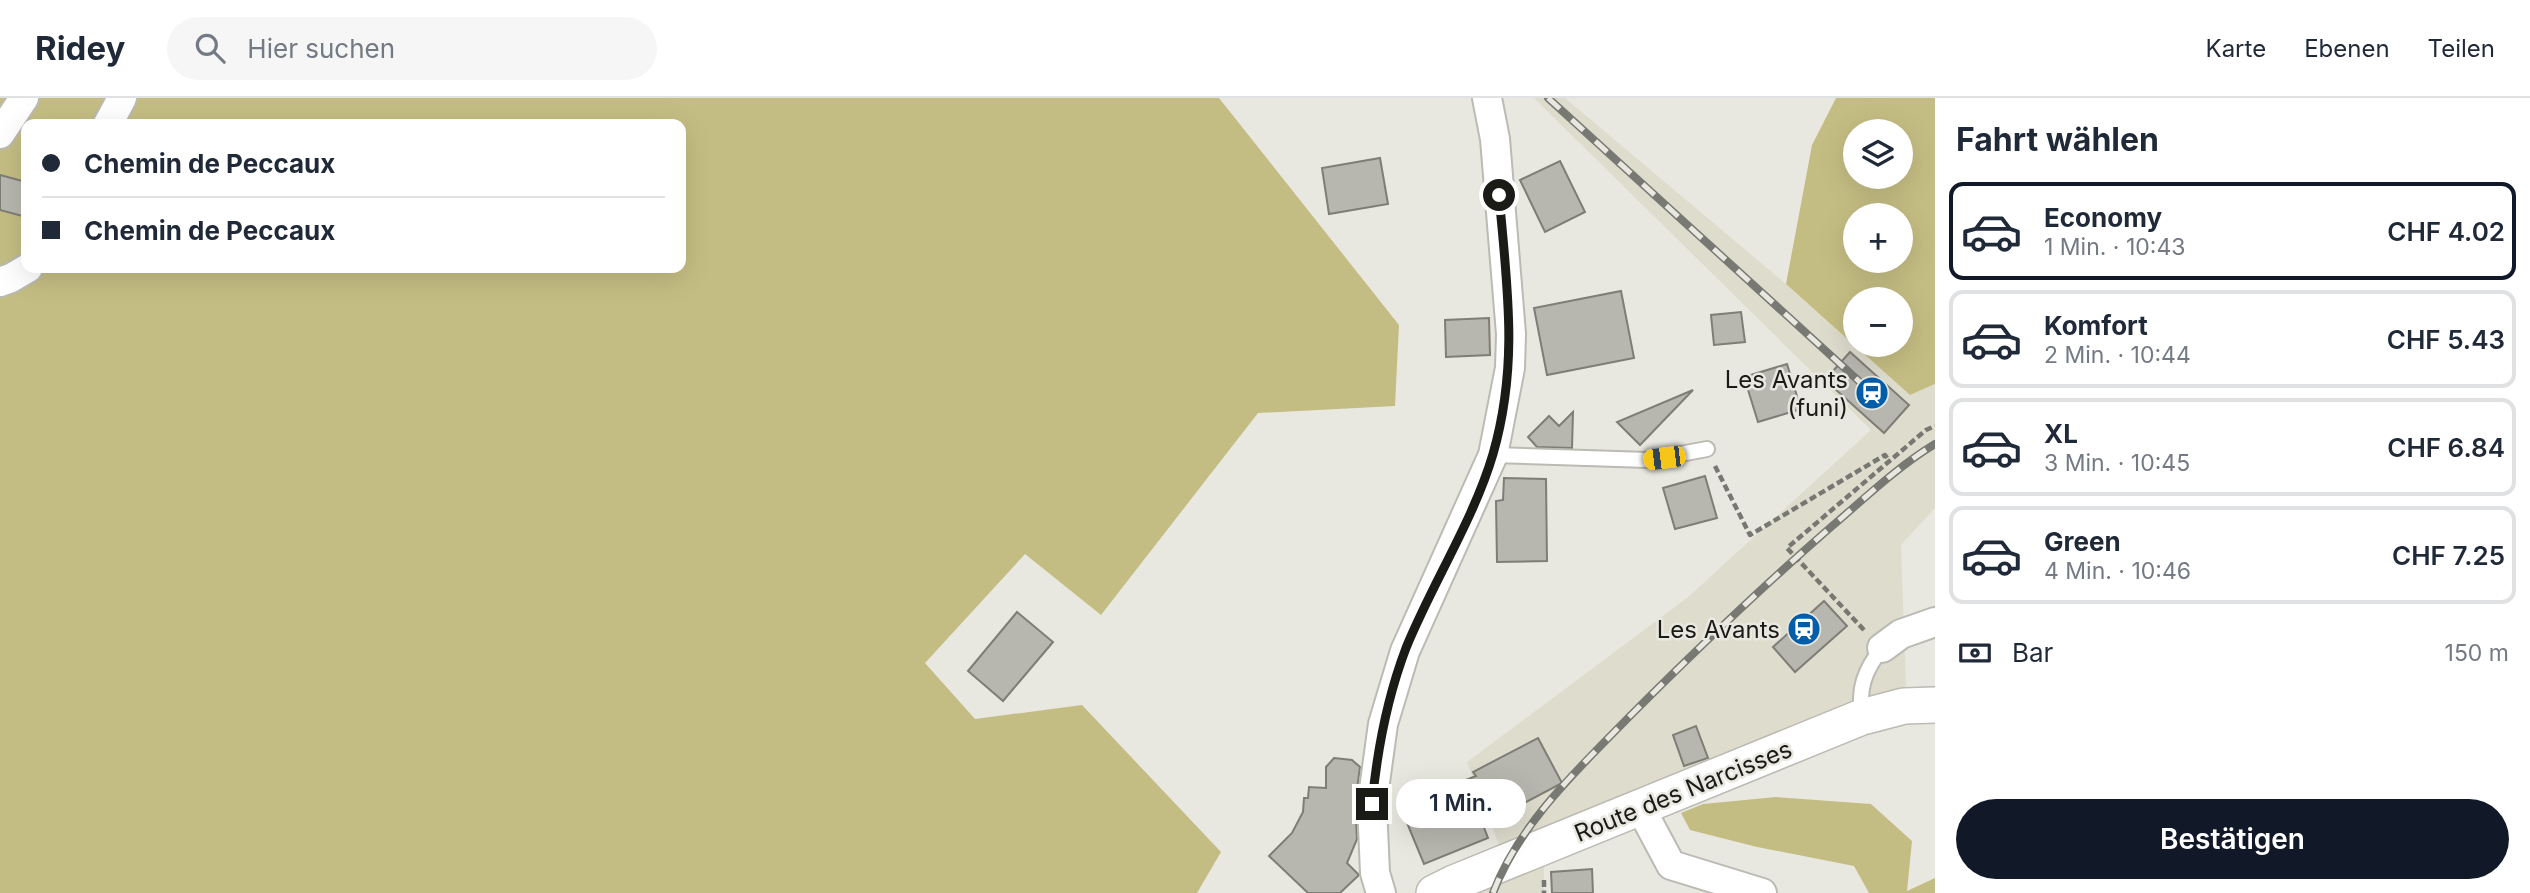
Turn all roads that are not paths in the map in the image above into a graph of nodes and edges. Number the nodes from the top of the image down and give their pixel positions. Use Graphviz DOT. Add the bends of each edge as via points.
graph roads {
  1 [pos="24,98"];
  2 [pos="122,98"];
  3 [pos="1487,98"];
  4 [pos="111,119"];
  5 [pos="0,134"];
  6 [pos="21,272"];
  7 [pos="0,282"];
  8 [pos="1707,449"];
  9 [pos="1493,455"];
  10 [pos="1935,622"];
  11 [pos="1882,648"];
  12 [pos="1935,705"];
  13 [pos="1862,718"];
  14 [pos="1640,807"];
  15 [pos="1381,893"];
  16 [pos="1434,893"];
  17 [pos="1762,893"];
  1 -- 5 [label="street"];
  2 -- 4 [label="street"];
  3 -- 9 [label="street" via="1495,139 1511,334 1506,400"];
  6 -- 7 [label="street"];
  8 -- 9 [label="lane" via="1648,460"];
  9 -- 15 [label="street" via="1405,650 1382,724 1372,804 1375,873"];
  10 -- 11 [label="street" via="1901,634"];
  11 -- 13 [label="lane" via="1862,681"];
  12 -- 13 [label="street, Route des Narcisses" via="1904,706"];
  13 -- 14 [label="street, Route des Narcisses"];
  14 -- 16 [label="street, Route des Narcisses"];
  14 -- 17 [label="street" via="1671,864"];
}
